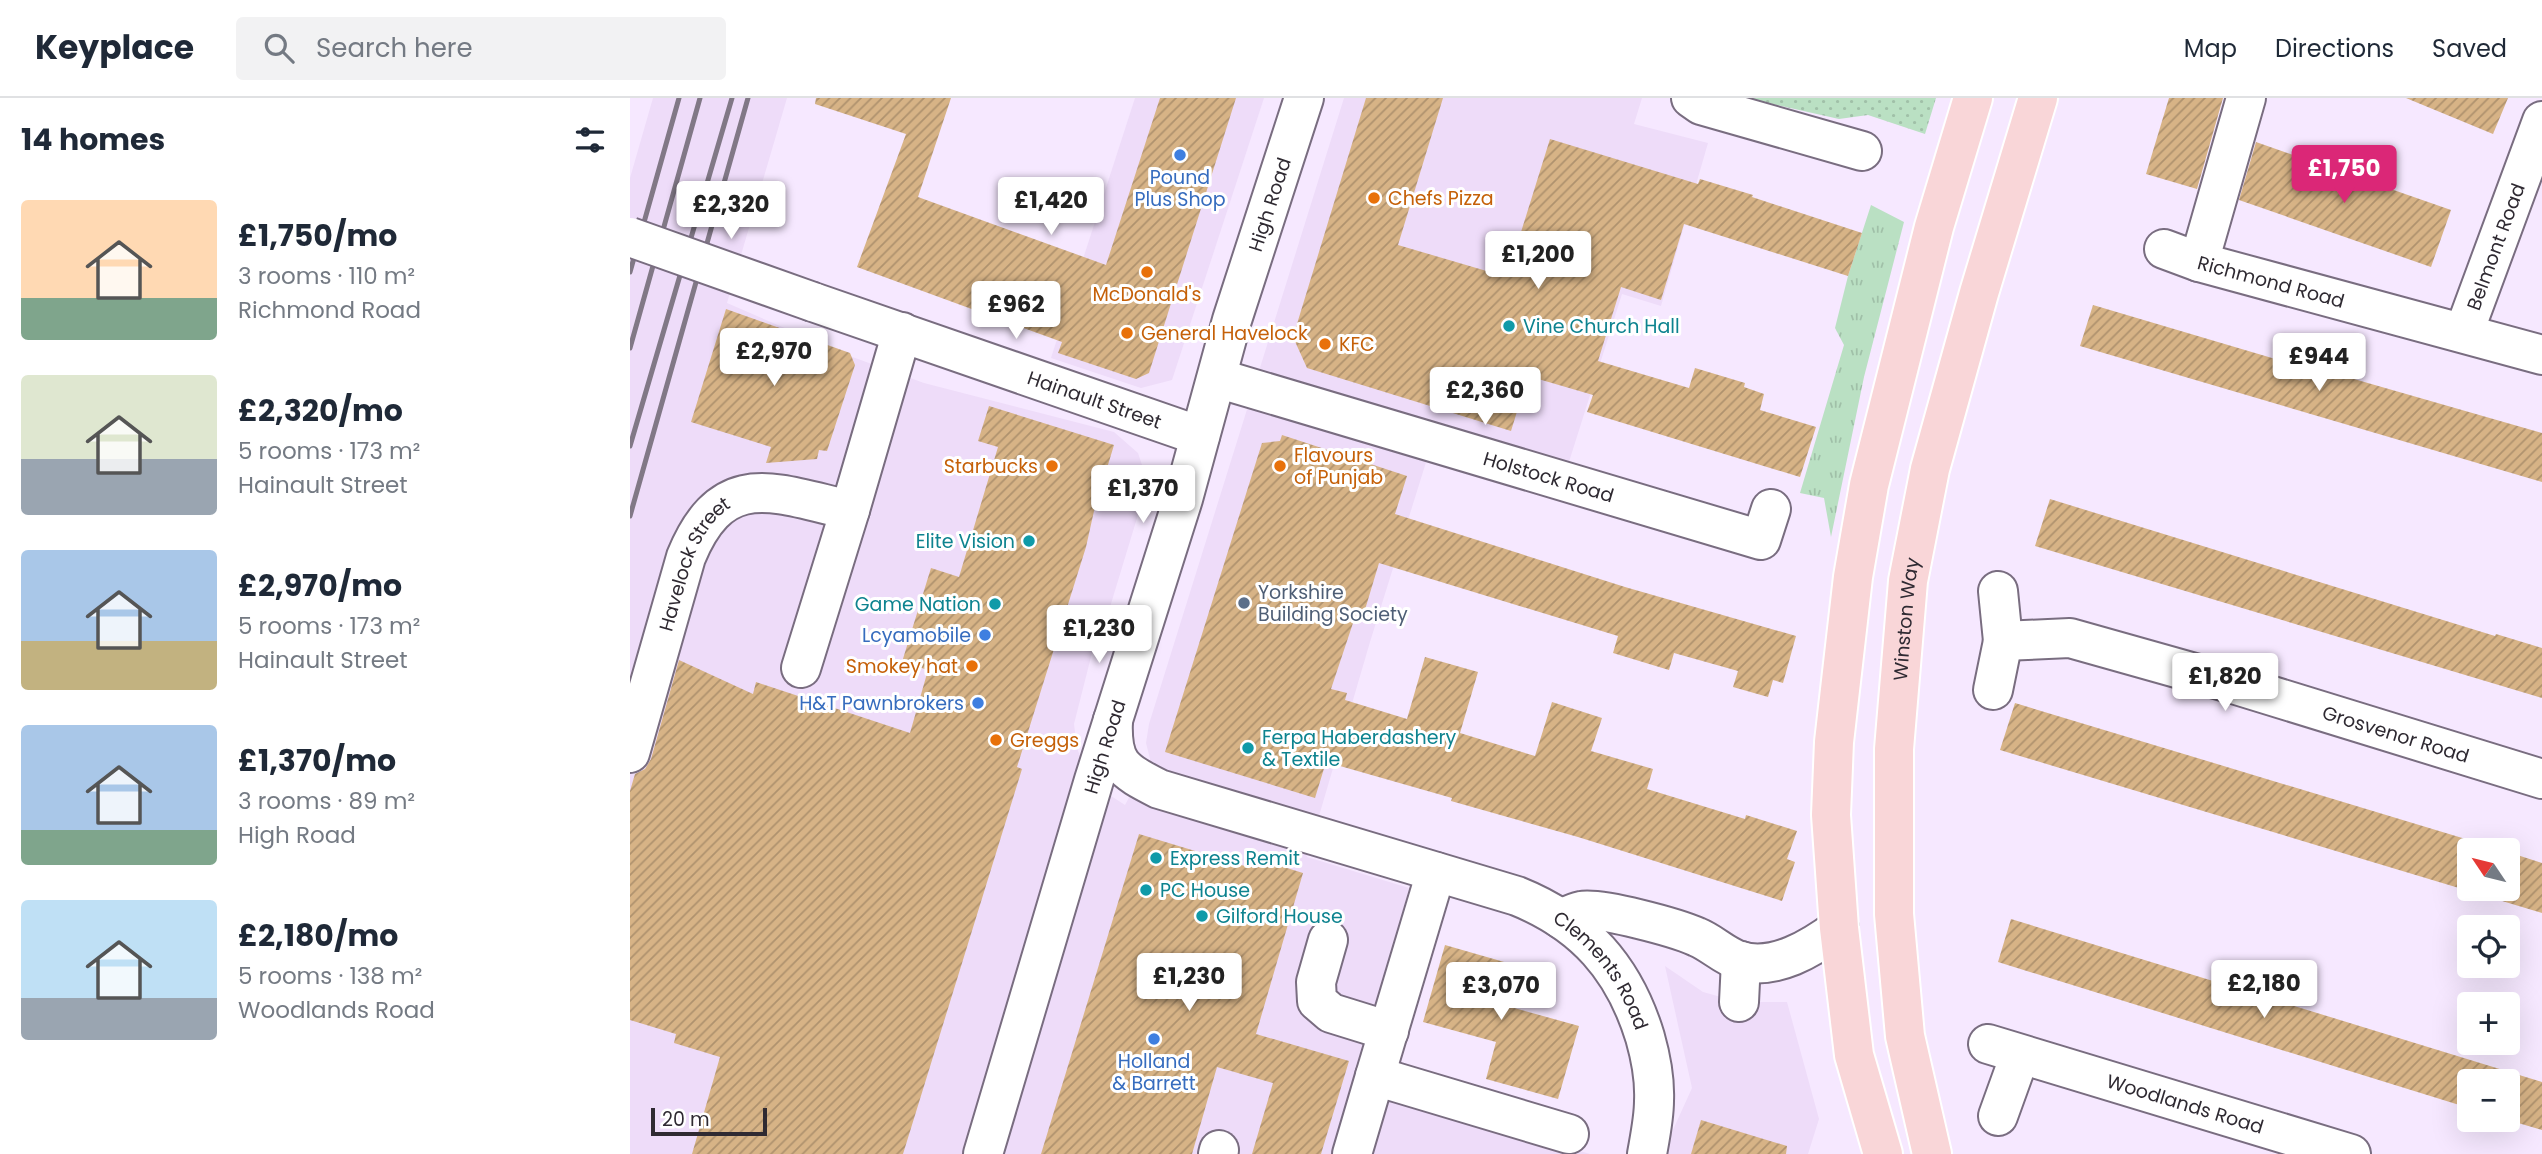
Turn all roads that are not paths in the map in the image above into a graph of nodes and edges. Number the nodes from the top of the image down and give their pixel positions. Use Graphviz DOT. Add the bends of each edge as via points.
graph roads {
  1 [pos="1304,98"];
  2 [pos="1691,98"];
  3 [pos="1973,98"];
  4 [pos="2038,98"];
  5 [pos="2246,98"];
  6 [pos="2542,121"];
  7 [pos="1862,151"];
  8 [pos="630,237"];
  9 [pos="2164,249"];
  10 [pos="2199,262"];
  11 [pos="902,332"];
  12 [pos="2463,332"];
  13 [pos="2542,355"];
  14 [pos="1217,378"];
  15 [pos="1200,436"];
  16 [pos="850,510"];
  17 [pos="1772,532"];
  18 [pos="1998,591"];
  19 [pos="2003,641"];
  20 [pos="801,668"];
  21 [pos="1993,690"];
  22 [pos="1113,718"];
  23 [pos="630,753"];
  24 [pos="2542,779"];
  25 [pos="1436,872"];
  26 [pos="1561,919"];
  27 [pos="1839,928"];
  28 [pos="1328,940"];
  29 [pos="1741,961"];
  30 [pos="1739,1002"];
  31 [pos="1389,1031"];
  32 [pos="1375,1076"];
  33 [pos="1998,1116"];
  34 [pos="1569,1134"];
  35 [pos="983,1154"];
  36 [pos="1352,1154"];
  37 [pos="1647,1154"];
  38 [pos="1883,1154"];
  39 [pos="1932,1154"];
  40 [pos="2351,1154"];
  1 -- 14 [label="street, High Road"];
  2 -- 7 [label="street" via="1701,105"];
  3 -- 27 [label="main road" via="1891,391 1853,577 1830,815"];
  4 -- 39 [label="main road, Winston Way" via="1930,469 1908,581 1894,749 1894,914 1905,1036"];
  5 -- 10 [label="street"];
  6 -- 12 [label="street, Belmont Road"];
  8 -- 11 [label="street, Hainault Street, bridge"];
  9 -- 10 [label="street, Richmond Road"];
  10 -- 12 [label="street, Richmond Road"];
  11 -- 15 [label="street, Hainault Street"];
  11 -- 16 [label="street"];
  12 -- 13 [label="street, Richmond Road"];
  14 -- 15 [label="street, High Road"];
  14 -- 17 [label="street, Holstock Road"];
  15 -- 22 [label="street, High Road"];
  16 -- 20 [label="street"];
  16 -- 23 [label="street, Havelock Street" via="769,491 740,494 716,509 696,532 686,556"];
  18 -- 19 [label="street"];
  19 -- 21 [label="street"];
  19 -- 24 [label="street, Grosvenor Road" via="2070,638"];
  22 -- 25 [label="street, Clements Road" via="1117,760 1132,775 1159,789"];
  22 -- 35 [label="street, High Road"];
  25 -- 26 [label="street, Clements Road" via="1517,896"];
  25 -- 31 [label="street"];
  26 -- 29 [label="street" via="1582,911 1606,911 1698,937"];
  26 -- 37 [label="street, Clements Road" via="1601,953 1637,1013 1651,1059 1654,1100"];
  27 -- 29 [label="street" via="1794,957"];
  27 -- 38 [label="main road" via="1854,1055"];
  28 -- 31 [label="street" via="1316,982 1317,1001 1331,1013"];
  29 -- 30 [label="street"];
  31 -- 32 [label="street"];
  32 -- 34 [label="street"];
  32 -- 36 [label="street"];
  33 -- 40 [label="street, Woodlands Road" via="2004,1049"];
}
